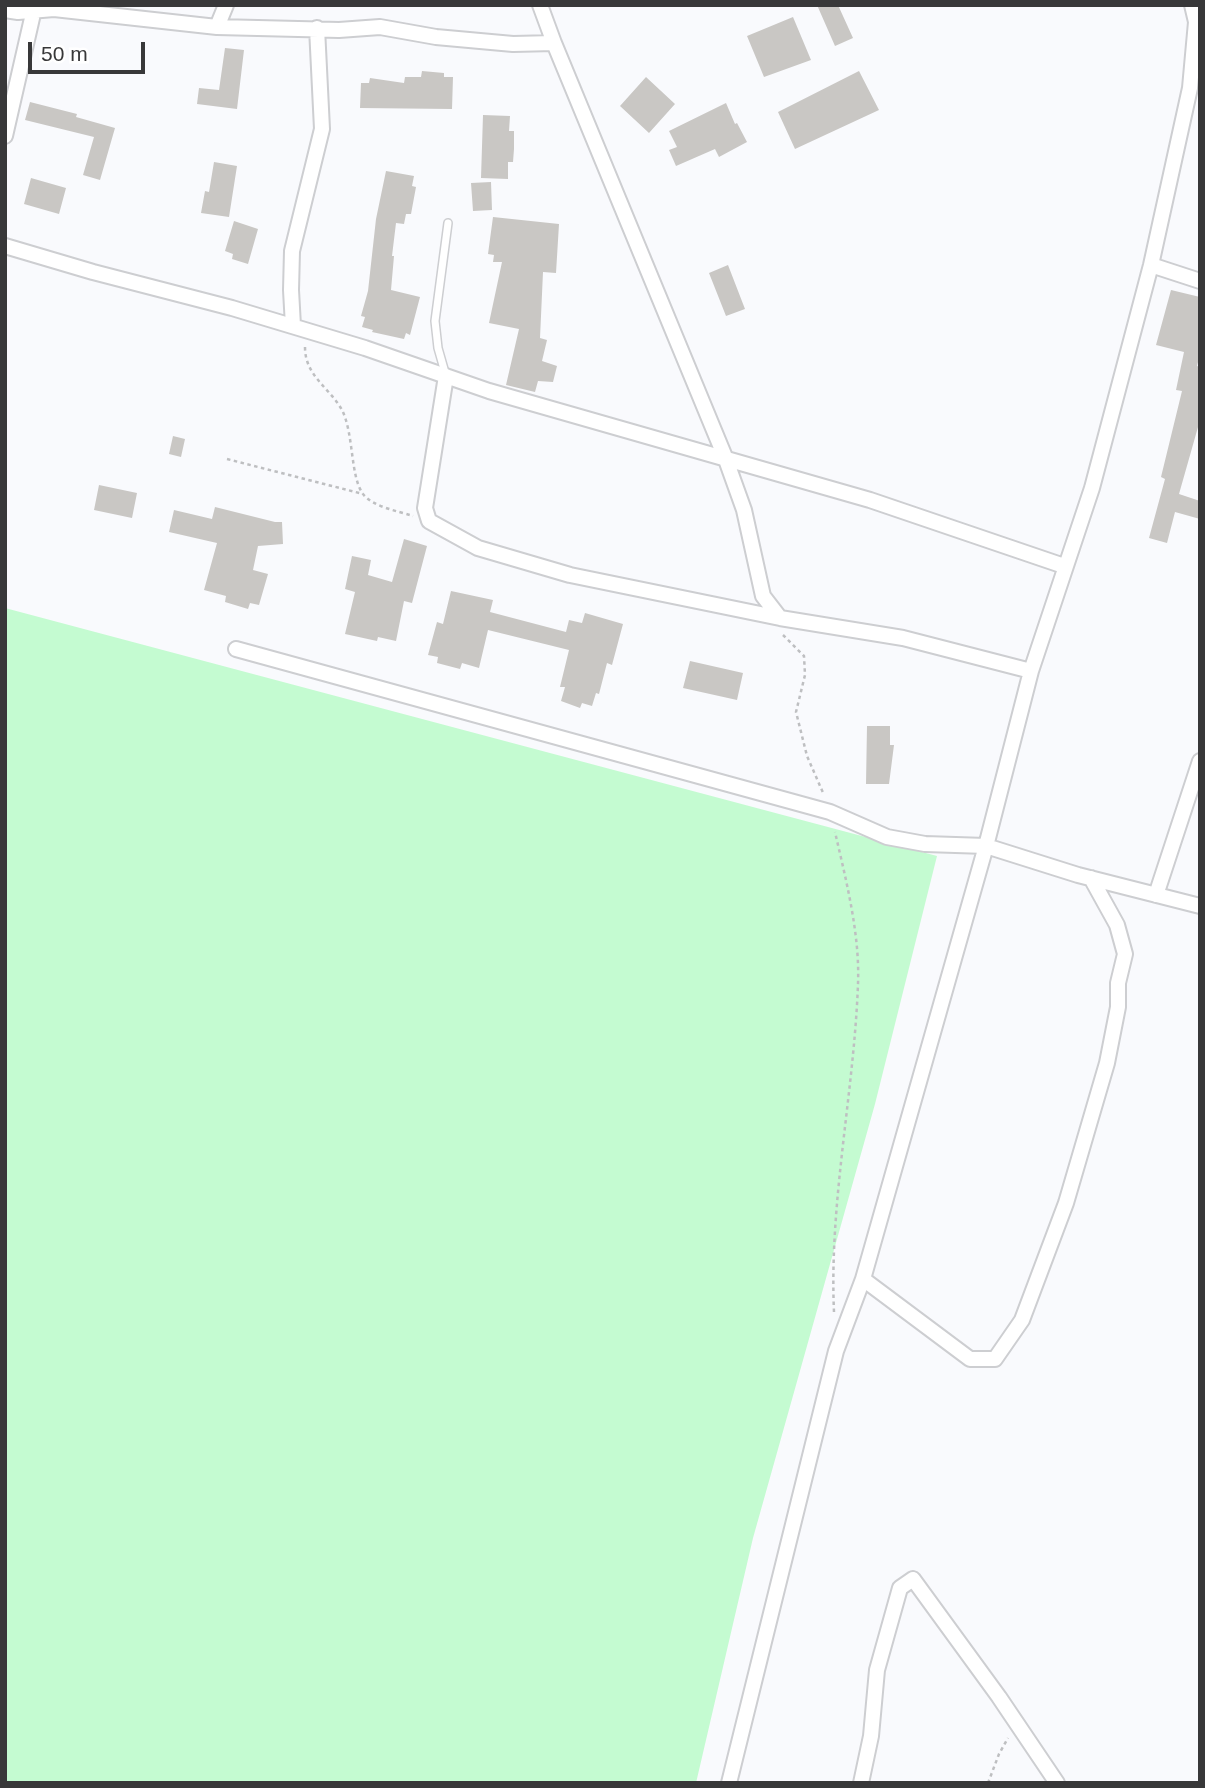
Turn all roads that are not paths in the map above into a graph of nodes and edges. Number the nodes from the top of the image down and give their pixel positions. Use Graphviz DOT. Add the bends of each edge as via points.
graph roads {
  1 [pos="226,5"];
  2 [pos="540,5"];
  3 [pos="1192,5"];
  4 [pos="34,7"];
  5 [pos="5,10"];
  6 [pos="217,27"];
  7 [pos="317,28"];
  8 [pos="554,43"];
  9 [pos="5,136"];
  10 [pos="448,223"];
  11 [pos="5,246"];
  12 [pos="1151,265"];
  13 [pos="1200,281"];
  14 [pos="293,326"];
  15 [pos="446,376"];
  16 [pos="726,457"];
  17 [pos="1064,566"];
  18 [pos="780,618"];
  19 [pos="236,649"];
  20 [pos="1031,671"];
  21 [pos="1200,761"];
  22 [pos="986,846"];
  23 [pos="1091,878"];
  24 [pos="1156,895"];
  25 [pos="1200,906"];
  26 [pos="863,1279"];
  27 [pos="729,1783"];
  28 [pos="861,1783"];
  29 [pos="1057,1783"];
  1 -- 6 [label="street"];
  2 -- 8 [label="street"];
  3 -- 12 [label="street" via="1196,22 1190,88"];
  4 -- 5 [label="street"];
  4 -- 6 [label="street"];
  4 -- 9 [label="street"];
  6 -- 7 [label="street"];
  7 -- 8 [label="street" via="380,27 436,37"];
  7 -- 14 [label="street" via="322,129 292,251"];
  8 -- 16 [label="street"];
  10 -- 15 [label="lane" via="435,321"];
  11 -- 14 [label="street"];
  12 -- 13 [label="street"];
  12 -- 17 [label="street" via="1091,488"];
  14 -- 15 [label="street"];
  15 -- 16 [label="street"];
  15 -- 18 [label="street" via="425,508 429,521 478,548 570,575"];
  16 -- 17 [label="street"];
  16 -- 18 [label="street" via="744,510 763,596"];
  17 -- 20 [label="street"];
  18 -- 20 [label="street" via="903,638"];
  19 -- 22 [label="street" via="830,812 887,837 925,844"];
  20 -- 22 [label="street"];
  21 -- 24 [label="street"];
  22 -- 23 [label="street"];
  22 -- 26 [label="street"];
  23 -- 24 [label="street"];
  23 -- 26 [label="street" via="1118,925 1125,954 1118,1007 1107,1063 1066,1203 1022,1320 995,1359 970,1359"];
  24 -- 25 [label="street"];
  26 -- 27 [label="street" via="836,1350"];
  28 -- 29 [label="street" via="877,1670 900,1588 913,1579"];
}
